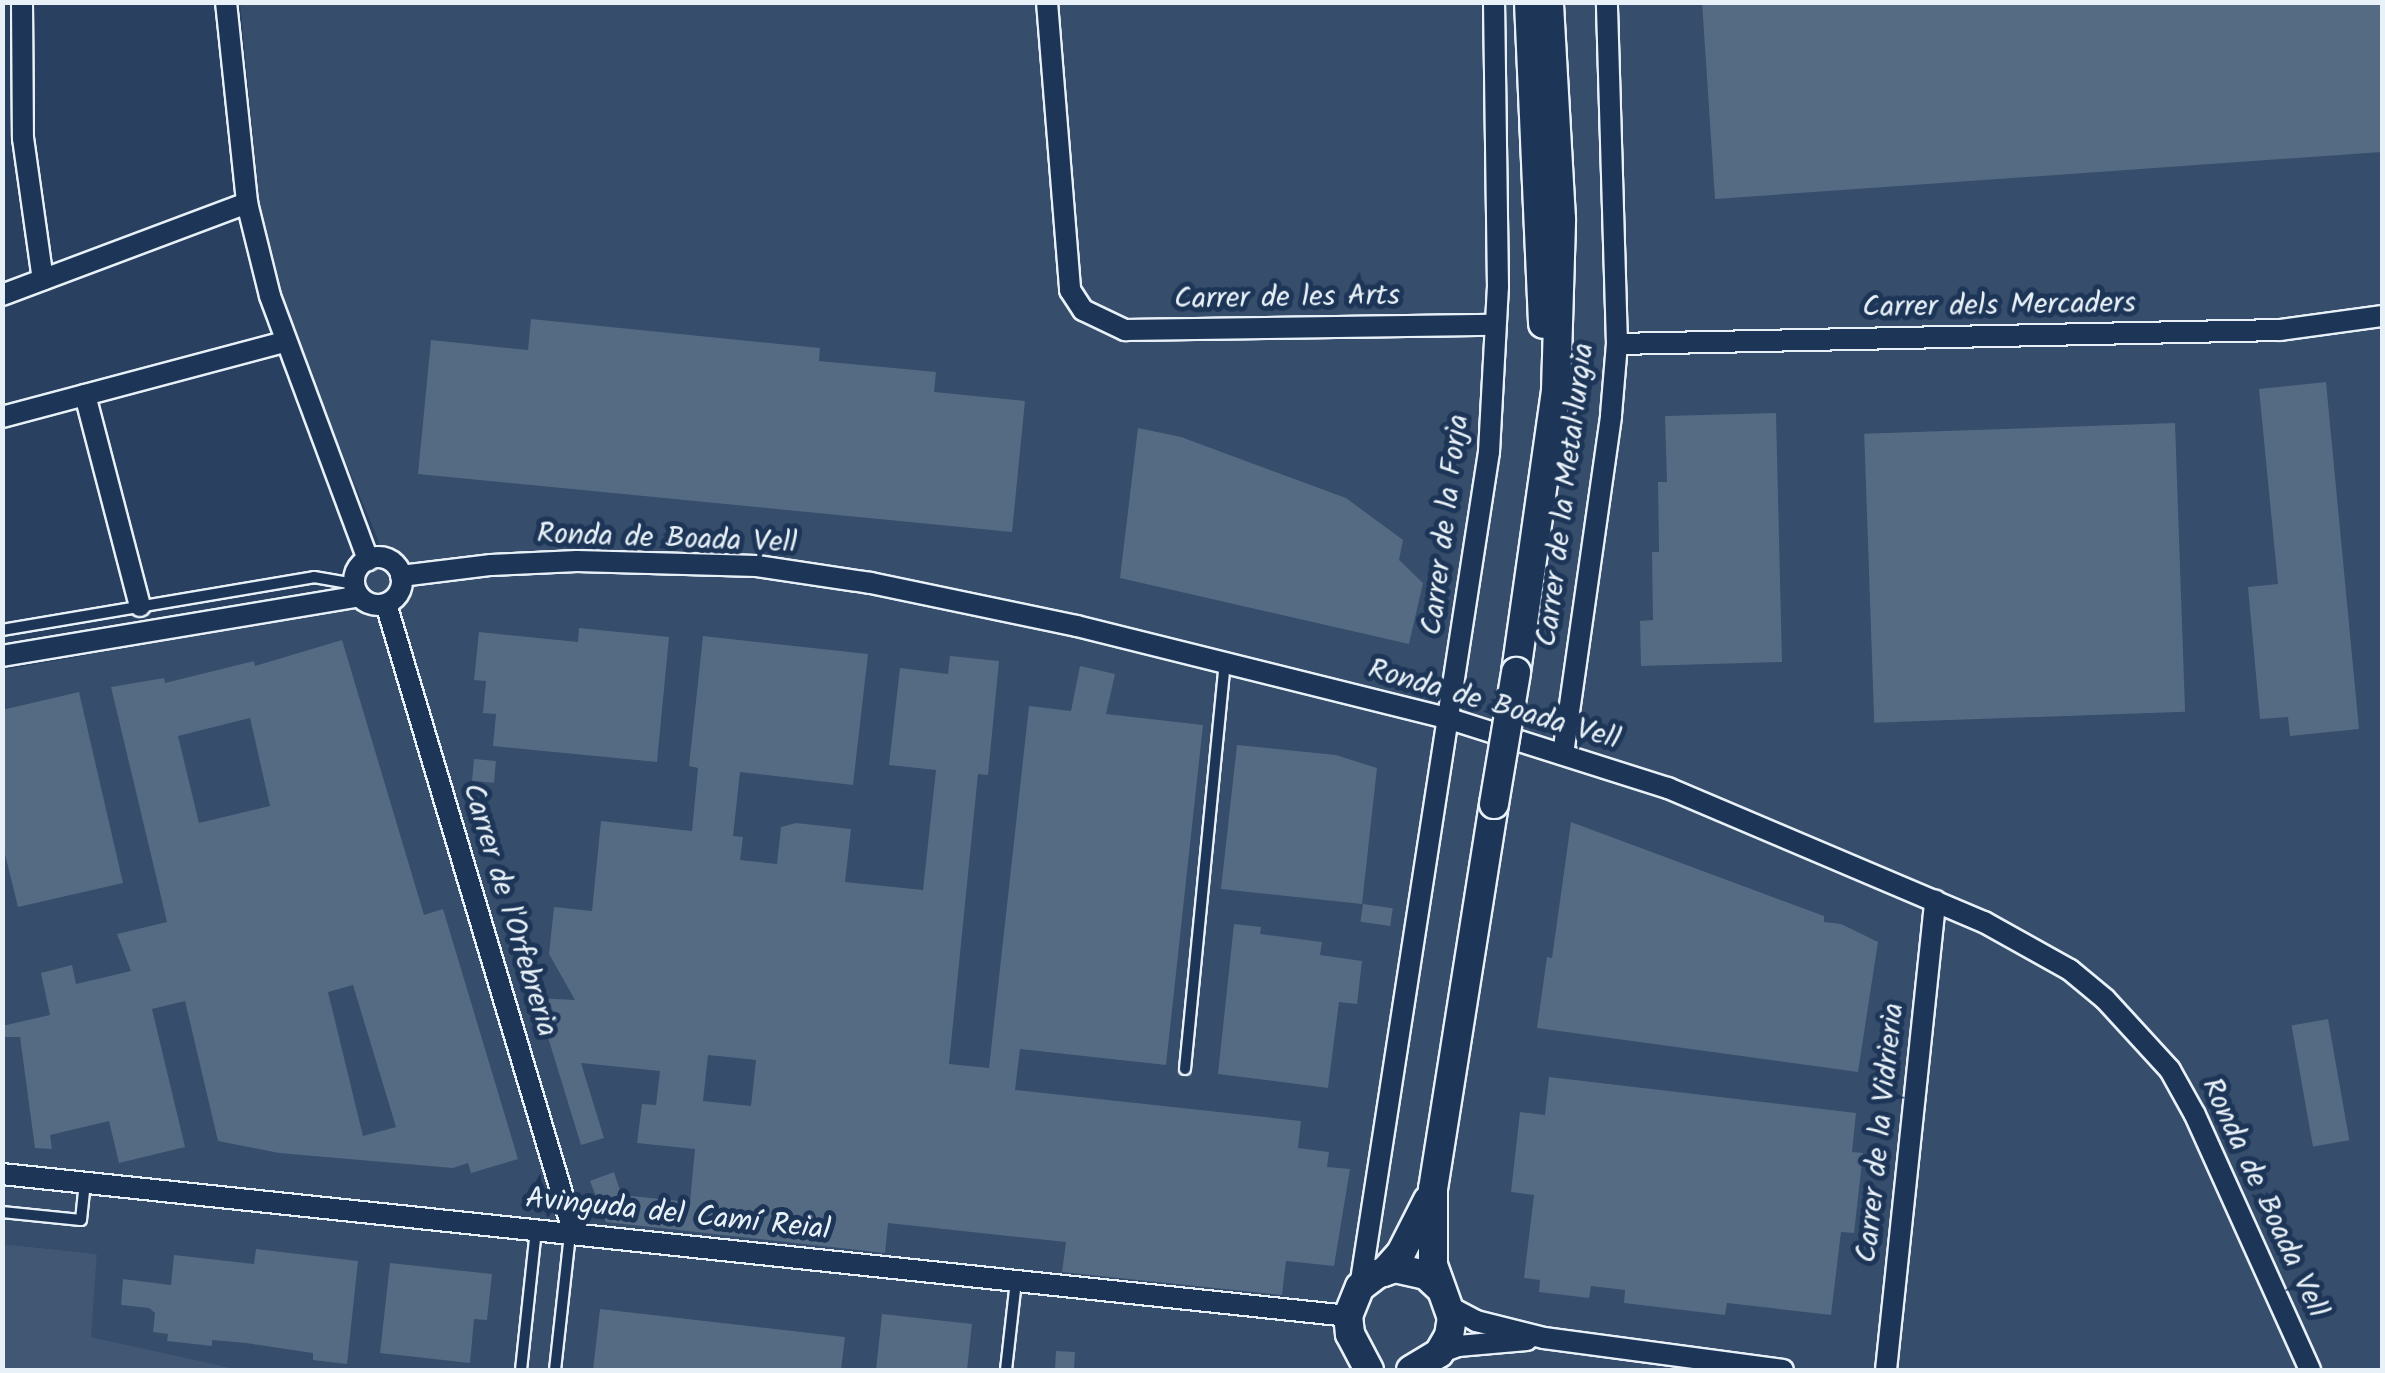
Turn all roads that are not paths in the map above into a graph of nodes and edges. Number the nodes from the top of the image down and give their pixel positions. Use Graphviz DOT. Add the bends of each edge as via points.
graph roads {
  1 [pos="22,2"];
  2 [pos="226,2"];
  3 [pos="1048,2"];
  4 [pos="1494,2"];
  5 [pos="1529,2"];
  6 [pos="1549,2"];
  7 [pos="1607,2"];
  8 [pos="13,138"];
  9 [pos="247,203"];
  10 [pos="42,280"];
  11 [pos="2,295"];
  12 [pos="2382,316"];
  13 [pos="1495,325"];
  14 [pos="284,342"];
  15 [pos="1616,344"];
  16 [pos="85,396"];
  17 [pos="2,417"];
  18 [pos="1546,471"];
  19 [pos="368,560"];
  20 [pos="401,576"];
  21 [pos="357,590"];
  22 [pos="386,604"];
  23 [pos="140,606"];
  24 [pos="2,630"];
  25 [pos="2,656"];
  26 [pos="1225,663"];
  27 [pos="1450,719"];
  28 [pos="1563,754"];
  29 [pos="1935,901"];
  30 [pos="1184,1069"];
  31 [pos="2,1174"];
  32 [pos="85,1183"];
  33 [pos="1432,1189"];
  34 [pos="2,1212"];
  35 [pos="536,1230"];
  36 [pos="572,1234"];
  37 [pos="1372,1279"];
  38 [pos="1016,1281"];
  39 [pos="1445,1297"];
  40 [pos="1348,1316"];
  41 [pos="1544,1338"];
  42 [pos="1366,1364"];
  43 [pos="1415,1367"];
  44 [pos="521,1370"];
  45 [pos="555,1370"];
  46 [pos="1006,1370"];
  47 [pos="1784,1370"];
  48 [pos="1886,1370"];
  49 [pos="2310,1370"];
  1 -- 8 [label="street"];
  2 -- 9 [label="street"];
  3 -- 13 [label="street, Carrer de les Arts" via="1070,290 1083,310 1124,330"];
  4 -- 13 [label="street, Carrer de la Forja"];
  5 -- 18 [label="main road"];
  6 -- 18 [label="main road" via="1560,269"];
  7 -- 15 [label="street, Carrer de la Metal·lurgia"];
  8 -- 10 [label="street"];
  9 -- 10 [label="street"];
  9 -- 14 [label="street"];
  10 -- 11 [label="street"];
  12 -- 15 [label="street, Carrer dels Mercaders" via="2280,330"];
  13 -- 27 [label="street, Carrer de la Forja" via="1489,452"];
  14 -- 16 [label="street"];
  14 -- 19 [label="street"];
  15 -- 28 [label="street, Carrer de la Metal·lurgia"];
  16 -- 17 [label="street"];
  16 -- 23 [label="street"];
  18 -- 33 [label="main road, bridge"];
  19 -- 20 [label="street" via="389,560"];
  19 -- 21 [label="street" via="358,568"];
  20 -- 22 [label="street" via="399,593"];
  20 -- 26 [label="street, Ronda de Boada Vell" via="577,562 758,566 890,587"];
  21 -- 22 [label="street" via="370,604"];
  21 -- 23 [label="lane" via="314,576"];
  21 -- 25 [label="street"];
  22 -- 36 [label="street, Carrer de l'Orfebreria"];
  23 -- 24 [label="lane"];
  26 -- 27 [label="street, Ronda de Boada Vell"];
  26 -- 30 [label="lane"];
  27 -- 28 [label="street, Ronda de Boada Vell"];
  27 -- 37 [label="street, Carrer de la Forja"];
  28 -- 29 [label="street, Ronda de Boada Vell" via="1668,788"];
  29 -- 48 [label="street, Carrer de la Vidrieria"];
  29 -- 49 [label="street, Ronda de Boada Vell" via="2070,970 2170,1070"];
  31 -- 32 [label="street, Avinguda del Camí Reial"];
  32 -- 34 [label="lane" via="82,1220"];
  32 -- 35 [label="street, Avinguda del Camí Reial"];
  33 -- 37 [label="main road" via="1408,1241"];
  33 -- 39 [label="main road" via="1431,1248"];
  35 -- 36 [label="street, Avinguda del Camí Reial"];
  35 -- 44 [label="lane"];
  36 -- 38 [label="street, Avinguda del Camí Reial"];
  36 -- 45 [label="lane"];
  37 -- 39 [label="main road" via="1412,1270"];
  37 -- 40 [label="main road"];
  38 -- 40 [label="street, Avinguda del Camí Reial"];
  38 -- 46 [label="lane"];
  39 -- 41 [label="street" via="1476,1321"];
  39 -- 43 [label="main road" via="1449,1336"];
  40 -- 42 [label="main road"];
  41 -- 43 [label="street" via="1458,1346"];
  41 -- 47 [label="street"];
  42 -- 43 [label="main road"];
}
